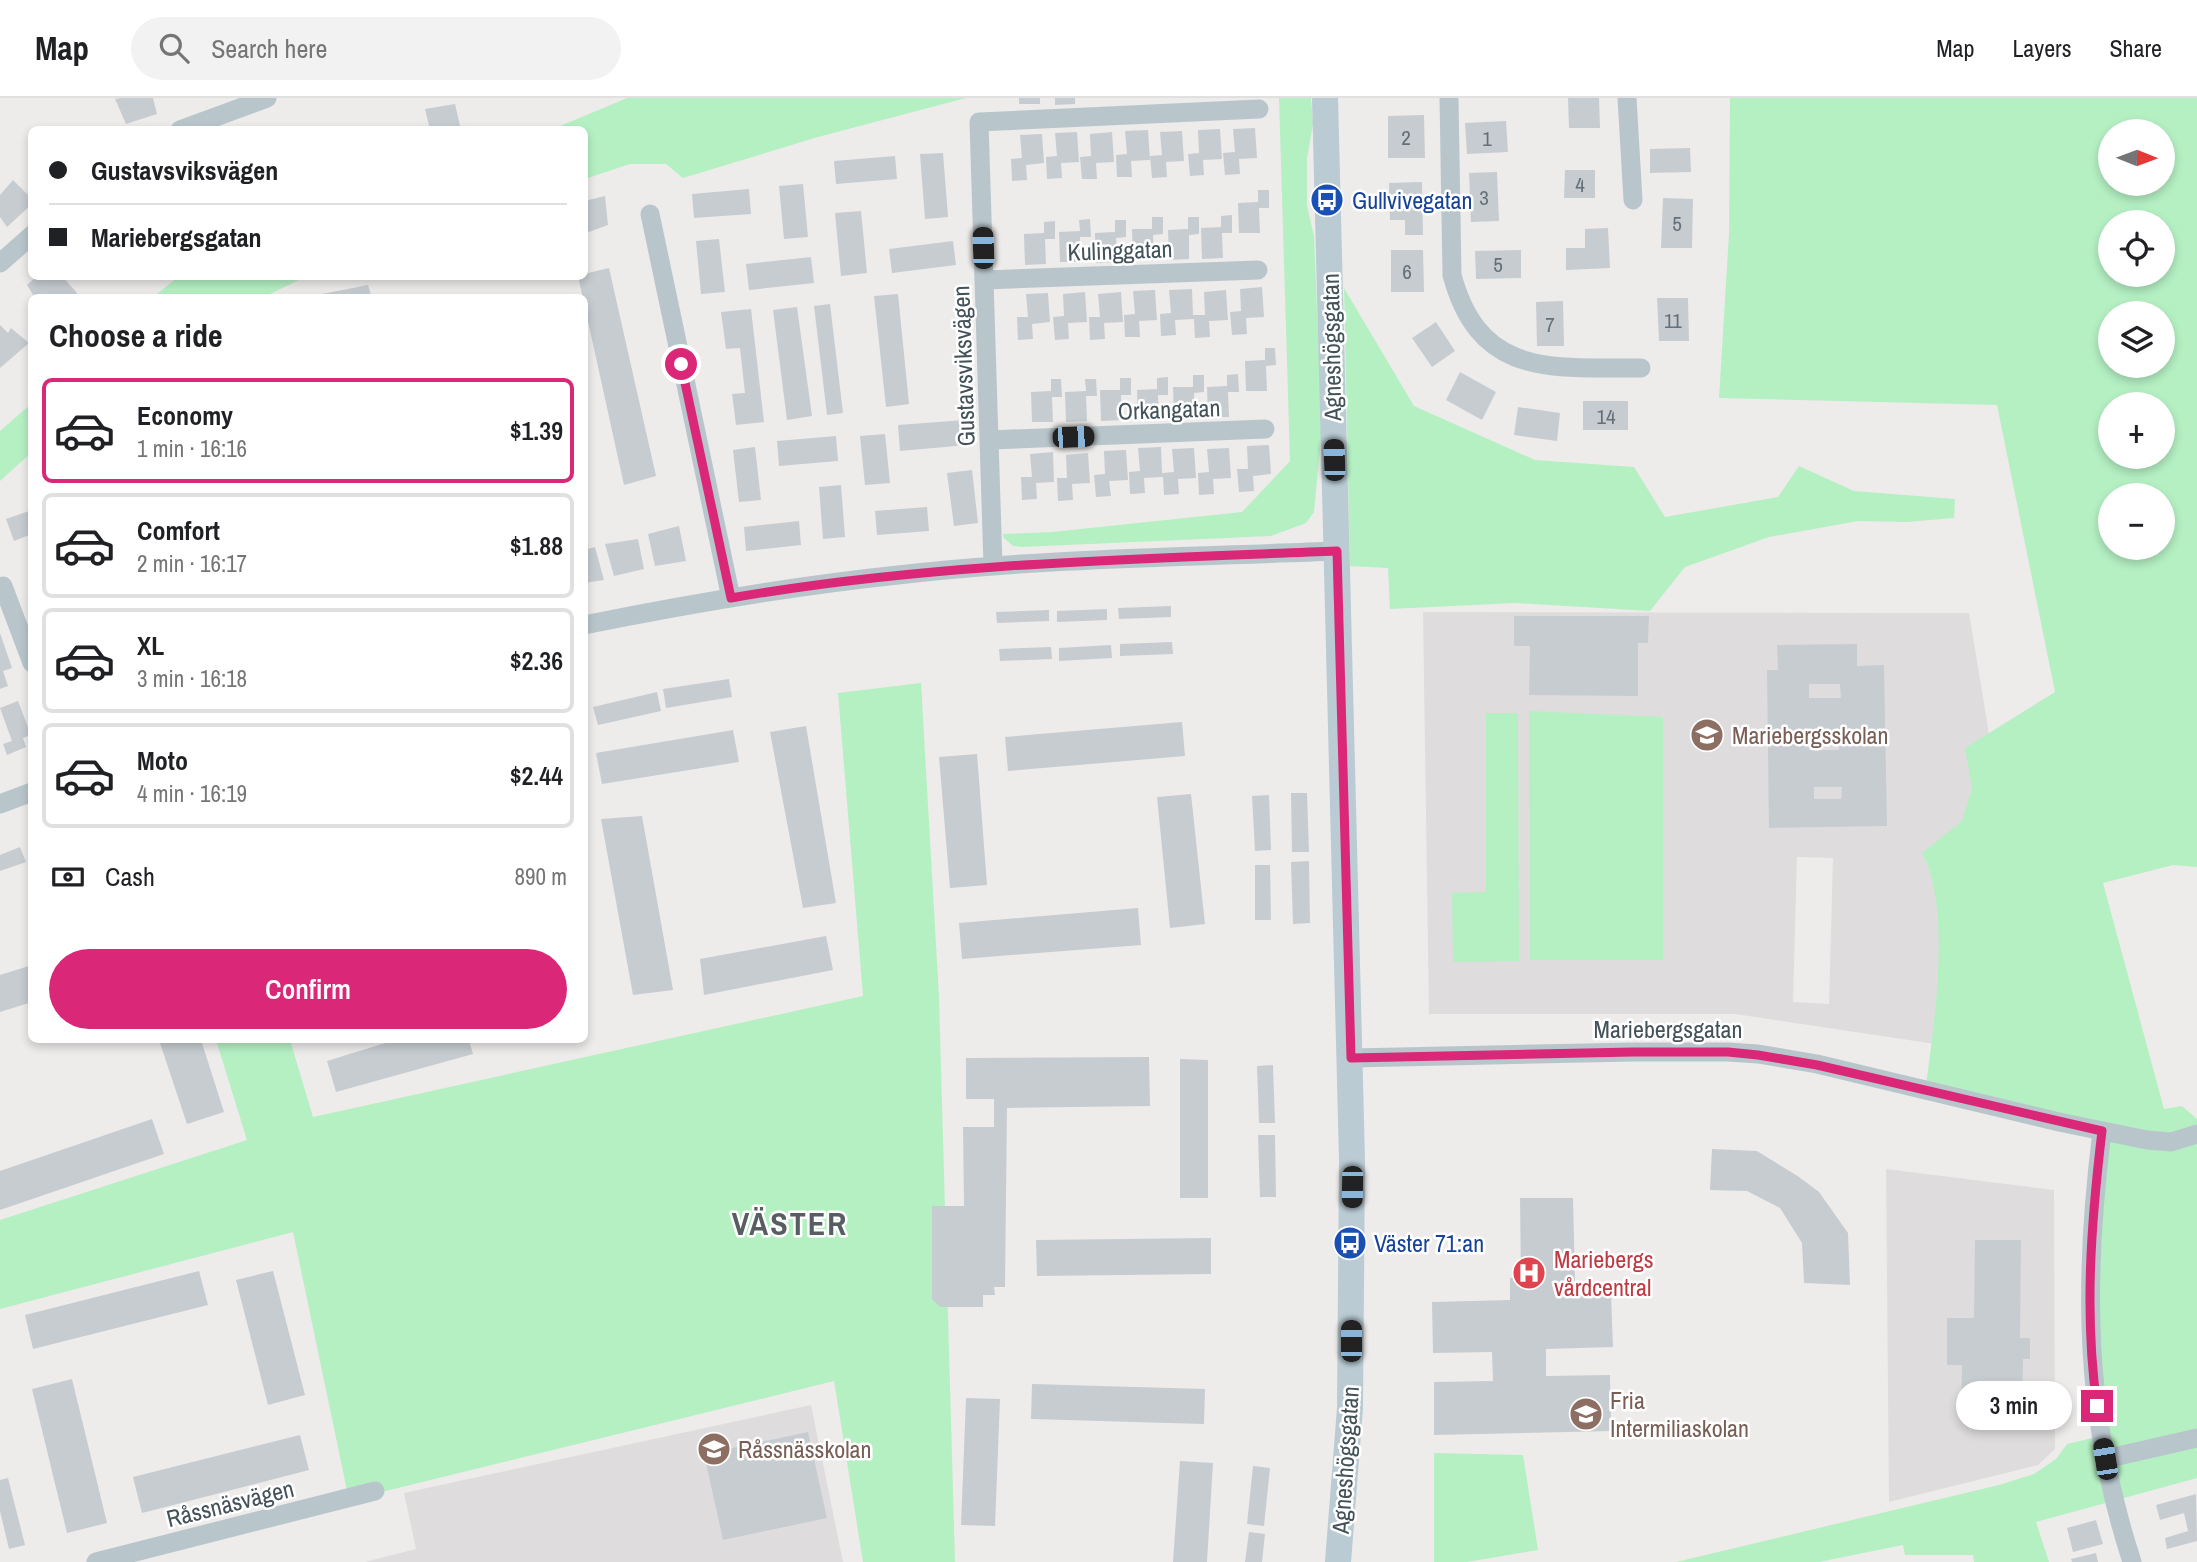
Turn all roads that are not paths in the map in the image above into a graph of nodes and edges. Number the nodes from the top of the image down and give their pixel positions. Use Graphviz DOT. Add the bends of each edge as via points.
graph roads {
  1 [pos="267,98"];
  2 [pos="1325,98"];
  3 [pos="1449,98"];
  4 [pos="1627,98"];
  5 [pos="1259,109"];
  6 [pos="191,126"];
  7 [pos="1633,200"];
  8 [pos="650,214"];
  9 [pos="28,238"];
  10 [pos="0,263"];
  11 [pos="1258,270"];
  12 [pos="985,280"];
  13 [pos="1641,368"];
  14 [pos="1265,429"];
  15 [pos="990,440"];
  16 [pos="1337,551"];
  17 [pos="993,566"];
  18 [pos="3,586"];
  19 [pos="731,598"];
  20 [pos="588,624"];
  21 [pos="28,652"];
  22 [pos="28,794"];
  23 [pos="0,804"];
  24 [pos="1351,1058"];
  25 [pos="2102,1131"];
  26 [pos="2195,1139"];
  27 [pos="2197,1438"];
  28 [pos="2105,1459"];
  29 [pos="375,1491"];
  30 [pos="96,1562"];
  31 [pos="1338,1562"];
  32 [pos="2132,1562"];
  1 -- 6 [label="street"];
  2 -- 16 [label="street, Agneshögsgatan"];
  3 -- 13 [label="street" via="1452,275 1470,320 1484,337 1515,359 1554,367"];
  4 -- 7 [label="street"];
  5 -- 12 [label="street, Gustavsviksvägen" via="979,122"];
  8 -- 19 [label="street"];
  9 -- 10 [label="street"];
  11 -- 12 [label="street, Kulinggatan"];
  12 -- 15 [label="street, Gustavsviksvägen"];
  14 -- 15 [label="street, Orkangatan"];
  15 -- 17 [label="street, Gustavsviksvägen"];
  16 -- 17 [label="street"];
  16 -- 24 [label="street, Agneshögsgatan"];
  17 -- 19 [label="street"];
  18 -- 21 [label="street"];
  19 -- 20 [label="street"];
  22 -- 23 [label="street"];
  24 -- 25 [label="street, Mariebergsgatan" via="1728,1052 1817,1065"];
  24 -- 31 [label="street, Agneshögsgatan" via="1351,1362"];
  25 -- 26 [label="street, Mariebergsgatan" via="2158,1142"];
  25 -- 28 [label="street" via="2090,1285 2093,1379"];
  27 -- 28 [label="street"];
  28 -- 32 [label="street"];
  29 -- 30 [label="street, Råssnäsvägen"];
}
